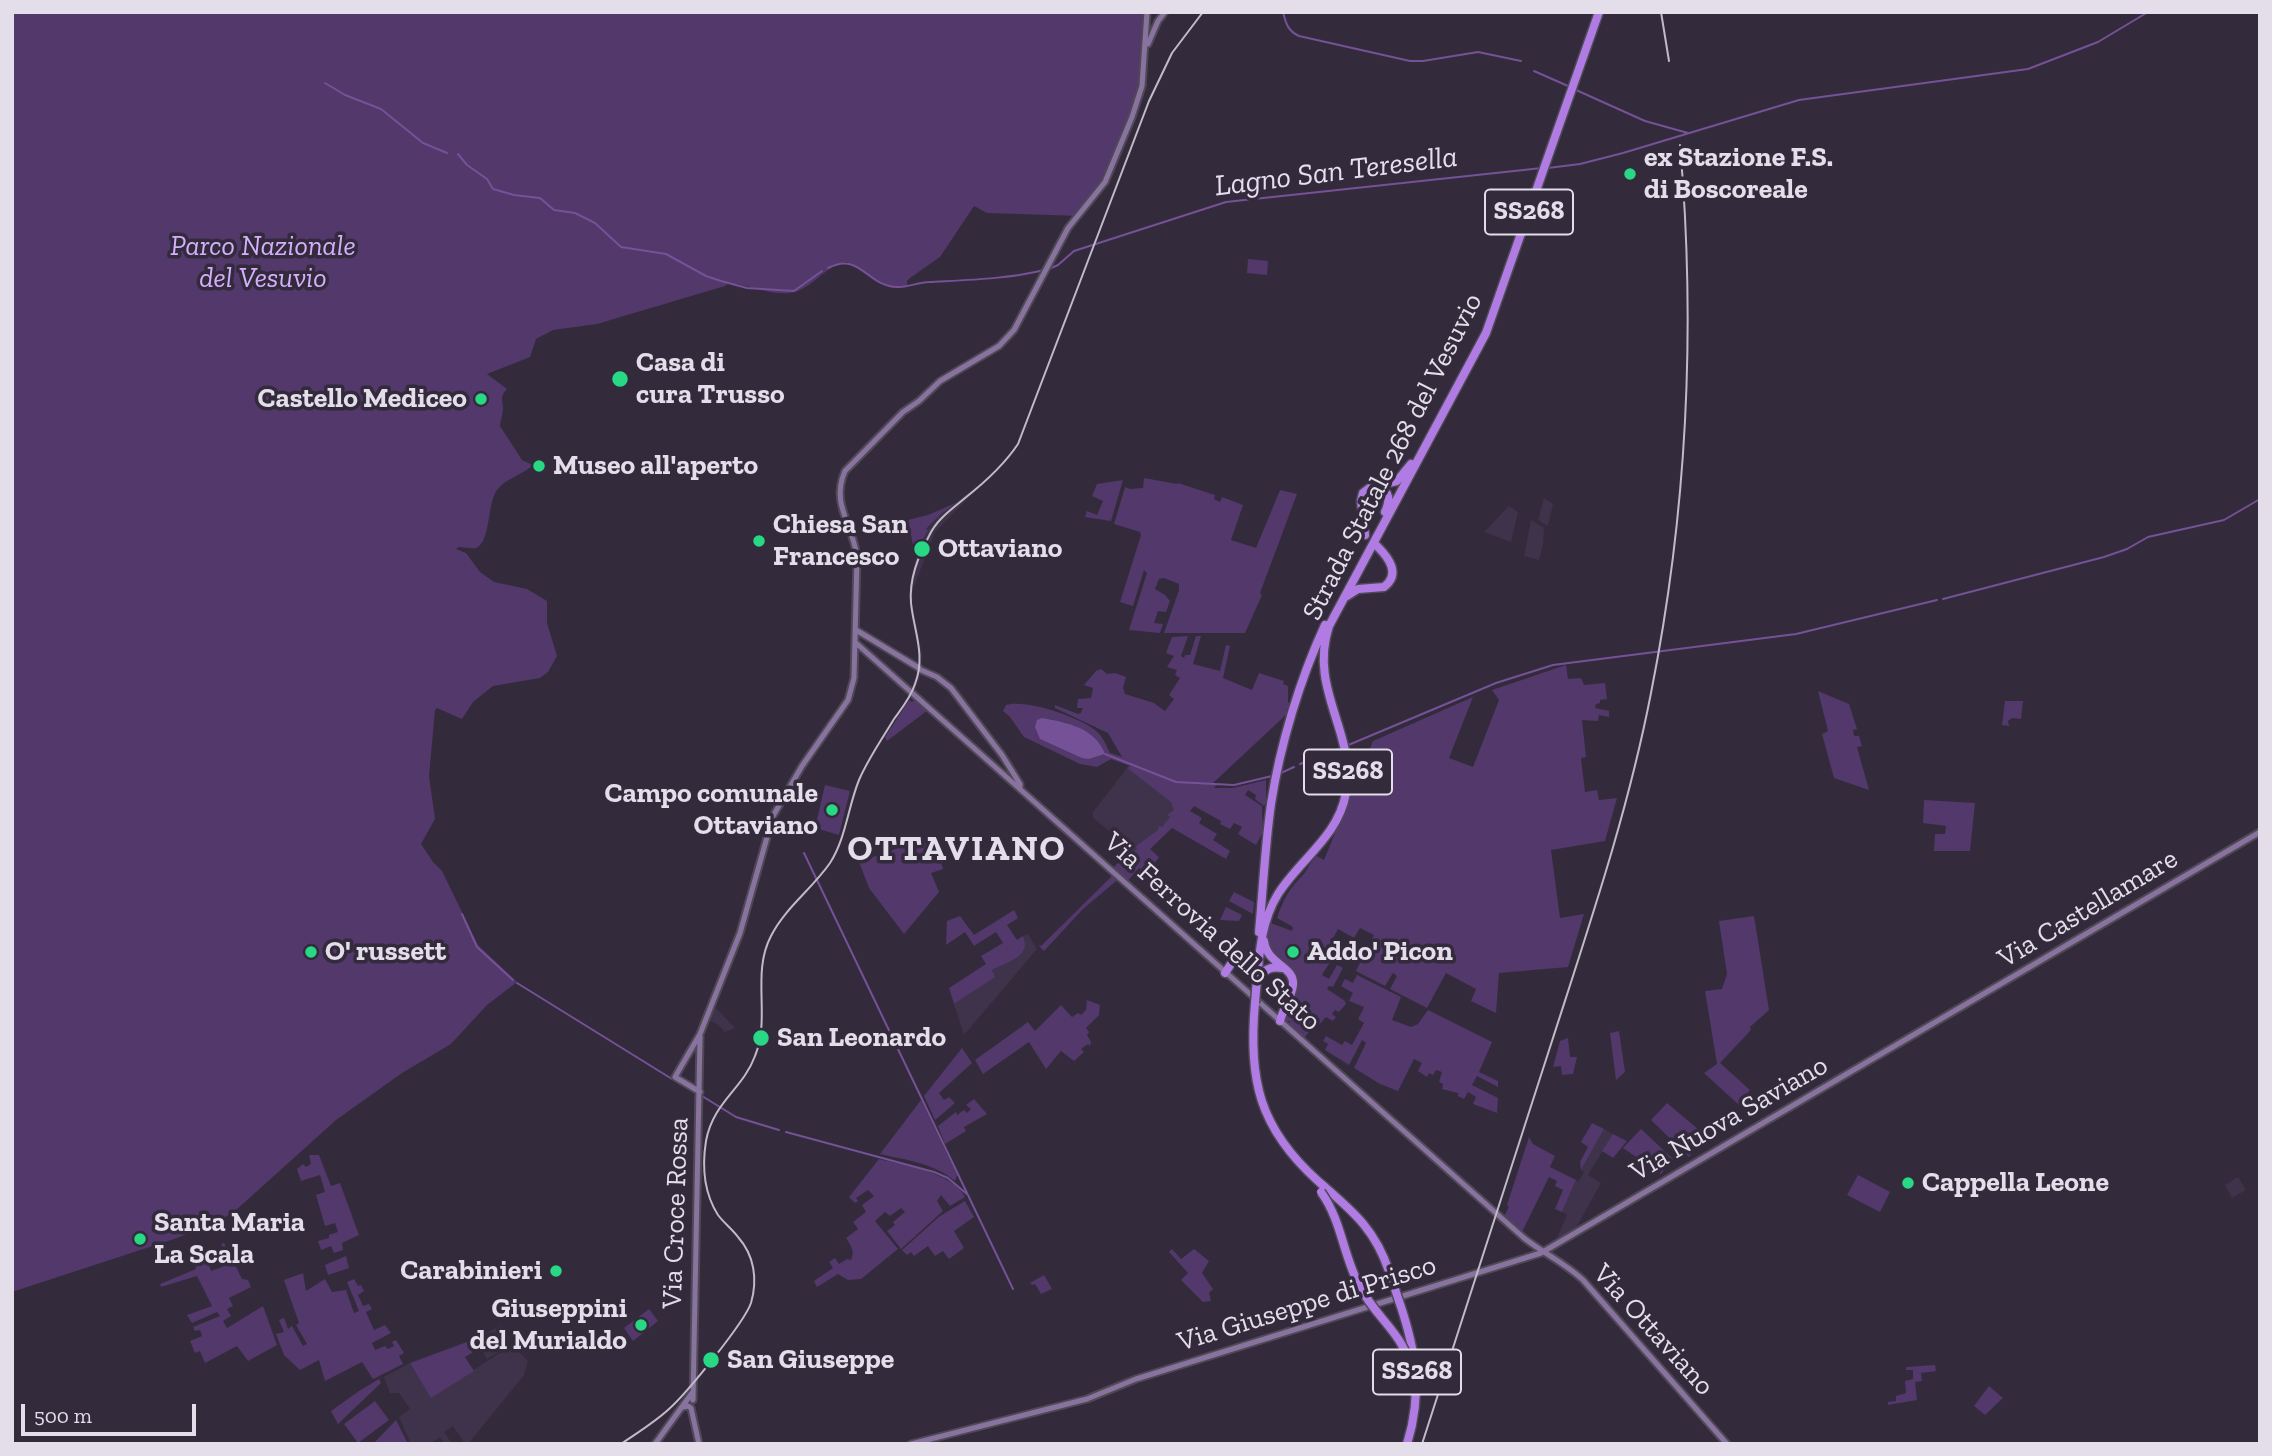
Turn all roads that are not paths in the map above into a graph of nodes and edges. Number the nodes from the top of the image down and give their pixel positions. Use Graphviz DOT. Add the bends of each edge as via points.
graph roads {
  1 [pos="1153,12"];
  2 [pos="1165,12"];
  3 [pos="1597,12"];
  4 [pos="1147,13"];
  5 [pos="1158,21"];
  6 [pos="1146,50"];
  7 [pos="1415,460"];
  8 [pos="1374,486"];
  9 [pos="1380,523"];
  10 [pos="1366,534"];
  11 [pos="1373,589"];
  12 [pos="856,630"];
  13 [pos="1324,633"];
  14 [pos="856,643"];
  15 [pos="1020,789"];
  16 [pos="2260,832"];
  17 [pos="1262,929"];
  18 [pos="1223,971"];
  19 [pos="1255,998"];
  20 [pos="1277,1019"];
  21 [pos="1938,1022"];
  22 [pos="700,1034"];
  23 [pos="1251,1058"];
  24 [pos="700,1094"];
  25 [pos="1541,1252"];
  26 [pos="692,1399"];
  27 [pos="682,1407"];
  28 [pos="692,1416"];
  29 [pos="655,1444"];
  30 [pos="699,1444"];
  31 [pos="911,1444"];
  32 [pos="1405,1444"];
  33 [pos="1727,1444"];
  1 -- 5 [label="main road"];
  2 -- 5 [label="main road"];
  3 -- 7 [label="highway, Strada Statale 268 del Vesuvio / SS268" via="1488,317"];
  3 -- 10 [label="highway, Strada Statale 268 del Vesuvio / SS268" via="1486,333"];
  4 -- 5 [label="main road"];
  4 -- 6 [label="main road"];
  5 -- 6 [label="main road"];
  6 -- 12 [label="main road" via="1135,110 1105,182 1068,228 1022,317 1004,342 940,381 845,471 839,499 857,550"];
  7 -- 8 [label="highway" via="1397,481"];
  7 -- 9 [label="highway, Strada Statale 268 del Vesuvio / SS268"];
  8 -- 9 [label="highway" via="1389,496"];
  8 -- 10 [label="highway" via="1362,495"];
  9 -- 10 [label="highway, Strada Statale 268 del Vesuvio / SS268"];
  10 -- 11 [label="highway" via="1361,573 1363,582"];
  10 -- 11 [label="highway" via="1393,571 1384,587"];
  10 -- 13 [label="highway, Strada Statale 268 del Vesuvio / SS268"];
  11 -- 13 [label="highway" via="1348,594"];
  12 -- 14 [label="main road"];
  12 -- 15 [label="main road" via="951,688 1002,755"];
  13 -- 17 [label="highway, Strada Statale 268 del Vesuvio / SS268" via="1305,675 1277,774 1268,830"];
  13 -- 17 [label="highway, Strada Statale 268 del Vesuvio / SS268" via="1324,673 1346,753 1346,794 1329,834 1280,891"];
  14 -- 15 [label="main road, Via Ferrovia dello Stato"];
  14 -- 22 [label="main road" via="848,700 773,816 740,933"];
  15 -- 18 [label="main road, Via Ferrovia dello Stato"];
  16 -- 21 [label="main road, Via Castellamare"];
  17 -- 18 [label="highway" via="1251,953 1235,958"];
  17 -- 19 [label="highway, Strada Statale 268 del Vesuvio / SS268"];
  17 -- 20 [label="highway" via="1267,952 1293,979"];
  18 -- 19 [label="highway" via="1236,959 1247,957 1253,964"];
  18 -- 20 [label="main road, Via Ferrovia dello Stato"];
  19 -- 20 [label="highway" via="1265,970 1284,969 1291,987"];
  19 -- 23 [label="highway, Strada Statale 268 del Vesuvio / SS268"];
  20 -- 25 [label="main road, Via Ferrovia dello Stato"];
  21 -- 25 [label="main road, Via Nuova Saviano"];
  22 -- 24 [label="main road, Via Croce Rossa"];
  22 -- 24 [label="main road" via="675,1077"];
  23 -- 32 [label="highway, Strada Statale 268 del Vesuvio / SS268, bridge" via="1256,1095 1270,1127 1321,1192 1340,1227 1361,1289 1399,1338 1409,1359 1413,1405"];
  23 -- 32 [label="highway, Strada Statale 268 del Vesuvio / SS268, bridge" via="1262,1104 1276,1132 1299,1163 1367,1226 1380,1248 1412,1339 1417,1378 1416,1406"];
  24 -- 26 [label="main road, Via Croce Rossa"];
  25 -- 31 [label="main road, Via Giuseppe di Prisco" via="1146,1375 1087,1399"];
  25 -- 33 [label="main road, Via Ottaviano" via="1588,1285"];
  26 -- 27 [label="main road"];
  26 -- 28 [label="main road, Via Croce Rossa"];
  27 -- 28 [label="main road" via="691,1407"];
  27 -- 29 [label="main road"];
  28 -- 30 [label="main road, Via Croce Rossa"];
}
